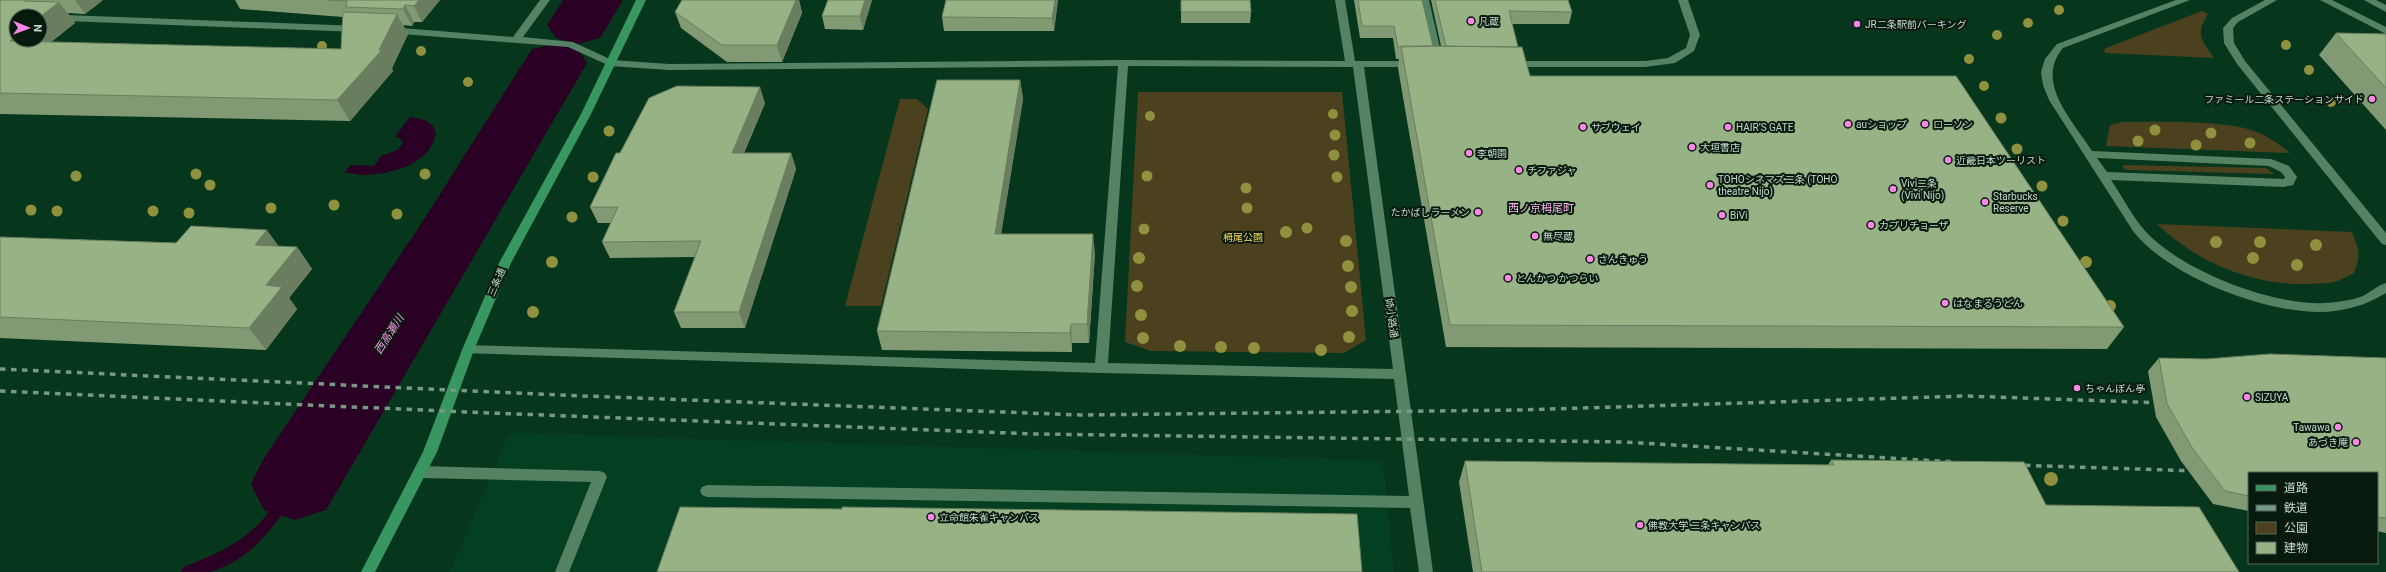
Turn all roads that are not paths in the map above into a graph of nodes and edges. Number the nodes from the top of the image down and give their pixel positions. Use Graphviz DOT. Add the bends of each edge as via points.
graph roads {
  1 [pos="545,0"];
  2 [pos="641,0"];
  3 [pos="1340,0"];
  4 [pos="1424,0"];
  5 [pos="1683,0"];
  6 [pos="2185,0"];
  7 [pos="2272,0"];
  8 [pos="2325,0"];
  9 [pos="2369,0"];
  10 [pos="2386,8"];
  11 [pos="48,17"];
  12 [pos="2386,31"];
  13 [pos="516,40"];
  14 [pos="610,63"];
  15 [pos="1123,63"];
  16 [pos="1354,63"];
  17 [pos="1502,64"];
  18 [pos="2089,154"];
  19 [pos="2103,176"];
  20 [pos="2386,241"];
  21 [pos="2386,287"];
  22 [pos="468,350"];
  23 [pos="1101,368"];
  24 [pos="1399,374"];
  25 [pos="421,472"];
  26 [pos="707,491"];
  27 [pos="1417,502"];
  28 [pos="368,572"];
  29 [pos="562,572"];
  30 [pos="1426,572"];
  1 -- 13 [label="street"];
  2 -- 14 [label="main road, 三条通"];
  3 -- 16 [label="street, 姉小路通"];
  4 -- 16 [label="street" via="1443,64"];
  5 -- 17 [label="street" via="1695,35 1692,49 1671,61 1645,64"];
  6 -- 18 [label="street" via="2060,46 2051,55 2046,74 2048,85 2054,100"];
  7 -- 20 [label="street" via="2235,20 2228,28 2229,43 2241,62"];
  8 -- 12 [label="street"];
  9 -- 10 [label="street"];
  11 -- 13 [label="street" via="372,29"];
  13 -- 14 [label="street" via="570,44"];
  14 -- 15 [label="street" via="677,67"];
  14 -- 22 [label="main road, 三条通" via="586,114 505,263"];
  15 -- 16 [label="street"];
  15 -- 23 [label="street"];
  16 -- 24 [label="street, 姉小路通"];
  18 -- 19 [label="street"];
  18 -- 19 [label="street" via="2271,163 2285,169 2291,177 2289,182 2284,183"];
  19 -- 21 [label="street" via="2149,243 2183,267 2221,286 2276,302 2329,307 2363,301 2380,294"];
  22 -- 23 [label="street"];
  22 -- 25 [label="main road, 三条通"];
  23 -- 24 [label="street"];
  24 -- 27 [label="street, 姉小路通"];
  25 -- 28 [label="main road, 三条通"];
  25 -- 29 [label="street" via="600,477"];
  26 -- 27 [label="street"];
  27 -- 30 [label="street, 姉小路通"];
}
